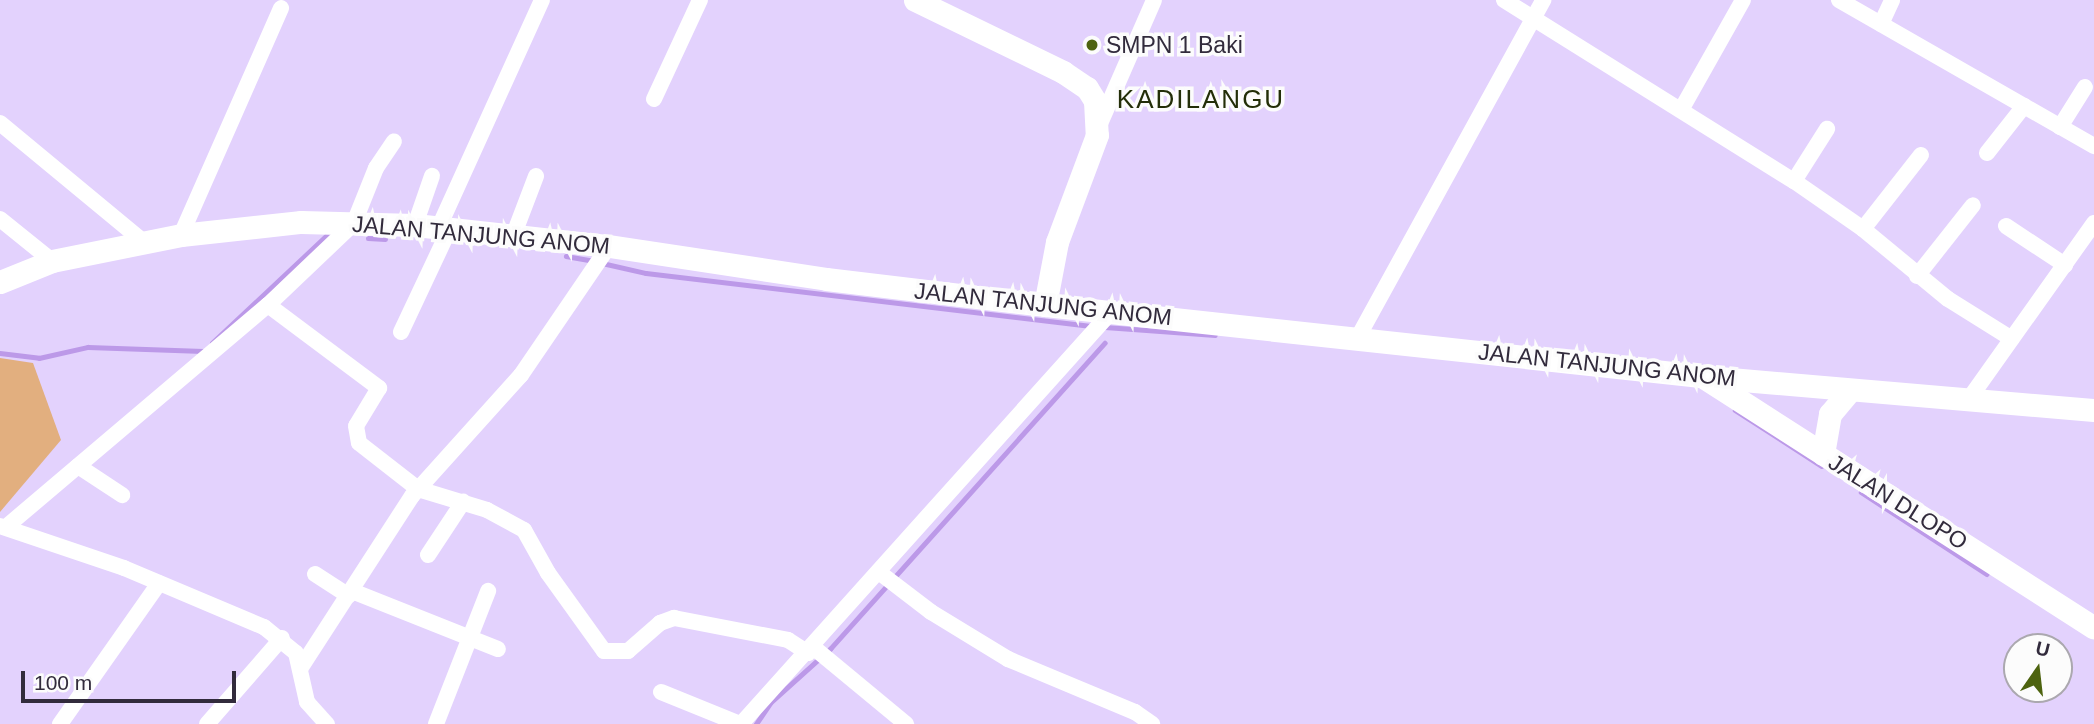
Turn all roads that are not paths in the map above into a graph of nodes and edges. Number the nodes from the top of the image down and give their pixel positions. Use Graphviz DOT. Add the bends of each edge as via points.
graph roads {
  1 [pos="542,0"];
  2 [pos="699,0"];
  3 [pos="915,0"];
  4 [pos="1154,0"];
  5 [pos="1504,0"];
  6 [pos="1543,0"];
  7 [pos="1743,0"];
  8 [pos="1839,0"];
  9 [pos="1892,0"];
  10 [pos="281,8"];
  11 [pos="1530,18"];
  12 [pos="1881,24"];
  13 [pos="2085,87"];
  14 [pos="654,99"];
  15 [pos="2024,106"];
  16 [pos="1681,110"];
  17 [pos="0,123"];
  18 [pos="1098,127"];
  19 [pos="2060,127"];
  20 [pos="1827,130"];
  21 [pos="394,141"];
  22 [pos="2094,146"];
  23 [pos="1987,153"];
  24 [pos="1921,155"];
  25 [pos="432,176"];
  26 [pos="536,176"];
  27 [pos="1794,181"];
  28 [pos="1973,205"];
  29 [pos="0,219"];
  30 [pos="354,223"];
  31 [pos="2094,223"];
  32 [pos="415,225"];
  33 [pos="2006,226"];
  34 [pos="444,228"];
  35 [pos="1863,229"];
  36 [pos="514,234"];
  37 [pos="181,235"];
  38 [pos="145,243"];
  39 [pos="602,257"];
  40 [pos="52,261"];
  41 [pos="2065,265"];
  42 [pos="1917,276"];
  43 [pos="0,282"];
  44 [pos="268,305"];
  45 [pos="1045,305"];
  46 [pos="1104,322"];
  47 [pos="401,332"];
  48 [pos="1357,339"];
  49 [pos="2012,339"];
  50 [pos="1703,377"];
  51 [pos="1850,390"];
  52 [pos="1969,399"];
  53 [pos="2094,410"];
  54 [pos="1823,454"];
  55 [pos="78,466"];
  56 [pos="418,488"];
  57 [pos="122,495"];
  58 [pos="463,502"];
  59 [pos="3,526"];
  60 [pos="428,555"];
  61 [pos="315,574"];
  62 [pos="886,578"];
  63 [pos="159,583"];
  64 [pos="488,592"];
  65 [pos="350,594"];
  66 [pos="2094,628"];
  67 [pos="282,638"];
  68 [pos="469,639"];
  69 [pos="498,649"];
  70 [pos="816,652"];
  71 [pos="300,669"];
  72 [pos="661,692"];
  73 [pos="60,724"];
  74 [pos="207,724"];
  75 [pos="327,724"];
  76 [pos="436,724"];
  77 [pos="741,724"];
  78 [pos="906,724"];
  79 [pos="1152,724"];
  1 -- 34 [label="street"];
  2 -- 14 [label="street"];
  3 -- 18 [label="main road" via="1075,79 1095,101"];
  4 -- 18 [label="street"];
  5 -- 11 [label="street"];
  6 -- 11 [label="street"];
  7 -- 16 [label="street"];
  8 -- 12 [label="street"];
  9 -- 12 [label="street"];
  10 -- 37 [label="street"];
  11 -- 16 [label="street"];
  11 -- 48 [label="street"];
  12 -- 15 [label="street"];
  13 -- 19 [label="street"];
  15 -- 19 [label="street"];
  15 -- 23 [label="street"];
  16 -- 27 [label="street"];
  17 -- 38 [label="street"];
  18 -- 45 [label="main road" via="1057,242"];
  19 -- 22 [label="street"];
  20 -- 27 [label="street"];
  21 -- 30 [label="street" via="376,168"];
  24 -- 35 [label="street"];
  25 -- 32 [label="street"];
  26 -- 36 [label="street"];
  27 -- 35 [label="street"];
  28 -- 42 [label="street"];
  29 -- 40 [label="street"];
  30 -- 32 [label="main road, JALAN TANJUNG ANOM"];
  30 -- 37 [label="main road, JALAN TANJUNG ANOM" via="278,223"];
  30 -- 44 [label="street"];
  31 -- 41 [label="street"];
  32 -- 34 [label="main road, JALAN TANJUNG ANOM"];
  33 -- 41 [label="street"];
  34 -- 36 [label="main road, JALAN TANJUNG ANOM"];
  34 -- 47 [label="street"];
  35 -- 42 [label="street"];
  36 -- 39 [label="main road, JALAN TANJUNG ANOM"];
  37 -- 38 [label="main road, JALAN TANJUNG ANOM"];
  38 -- 40 [label="main road, JALAN TANJUNG ANOM"];
  39 -- 45 [label="main road, JALAN TANJUNG ANOM"];
  39 -- 56 [label="street" via="521,375"];
  40 -- 43 [label="main road, JALAN TANJUNG ANOM"];
  41 -- 49 [label="street"];
  42 -- 49 [label="street"];
  44 -- 55 [label="street"];
  44 -- 56 [label="street" via="375,382 377,396 356,426 355,438"];
  45 -- 46 [label="main road, JALAN TANJUNG ANOM"];
  46 -- 48 [label="main road, JALAN TANJUNG ANOM"];
  46 -- 62 [label="street"];
  48 -- 50 [label="main road, JALAN TANJUNG ANOM"];
  49 -- 52 [label="street"];
  50 -- 51 [label="main road, JALAN TANJUNG ANOM"];
  50 -- 54 [label="main road, JALAN DLOPO"];
  51 -- 52 [label="main road, JALAN TANJUNG ANOM"];
  51 -- 54 [label="main road" via="1830,414"];
  52 -- 53 [label="main road, JALAN TANJUNG ANOM"];
  54 -- 66 [label="main road, JALAN DLOPO"];
  55 -- 57 [label="street"];
  55 -- 59 [label="street"];
  56 -- 58 [label="street"];
  56 -- 65 [label="street"];
  58 -- 60 [label="street"];
  58 -- 70 [label="street" via="524,530 548,573 604,651 622,655 674,618 788,640"];
  59 -- 63 [label="street"];
  61 -- 65 [label="street"];
  62 -- 70 [label="street"];
  62 -- 79 [label="street" via="1008,659 1135,712"];
  63 -- 67 [label="street"];
  63 -- 73 [label="street"];
  64 -- 68 [label="street"];
  65 -- 68 [label="street"];
  65 -- 71 [label="street"];
  67 -- 71 [label="street" via="296,653"];
  67 -- 74 [label="street"];
  68 -- 69 [label="street"];
  68 -- 76 [label="street"];
  70 -- 77 [label="street"];
  70 -- 78 [label="street"];
  71 -- 75 [label="street" via="307,702"];
  72 -- 77 [label="street"];
}
